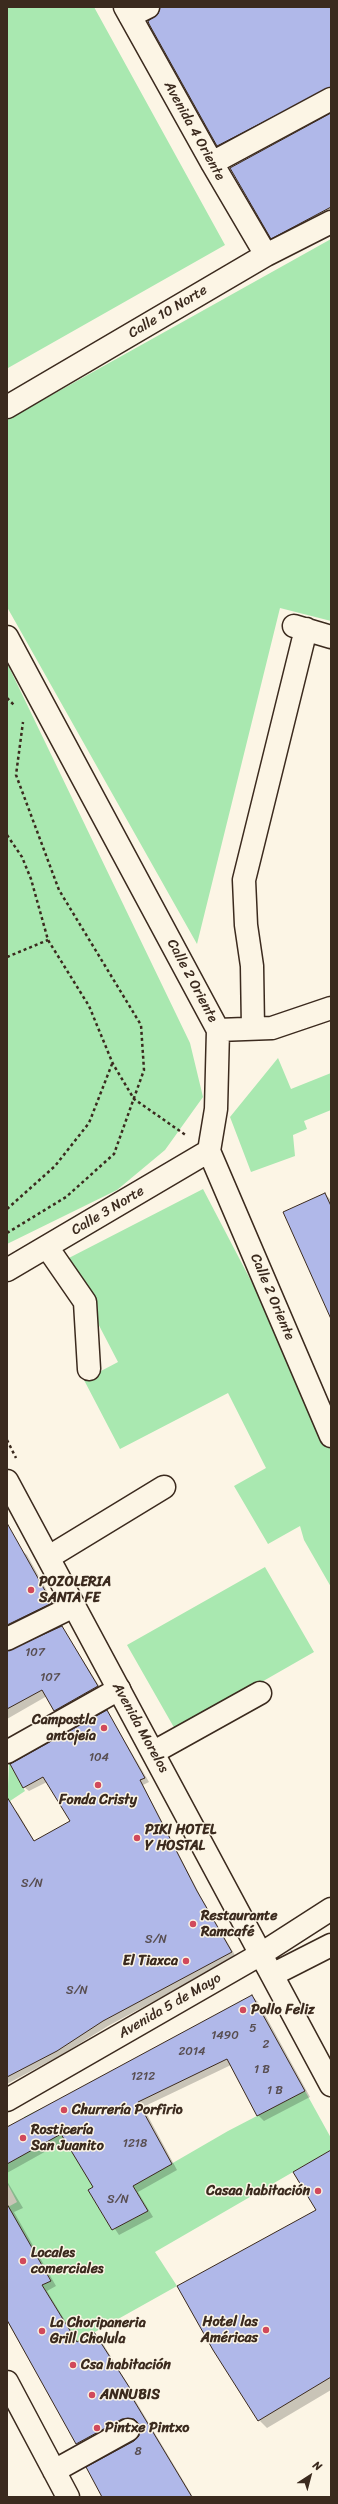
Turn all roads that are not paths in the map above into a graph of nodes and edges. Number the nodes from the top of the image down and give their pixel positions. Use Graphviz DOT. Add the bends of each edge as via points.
graph roads {
  1 [pos="134,10"];
  2 [pos="331,99"];
  3 [pos="212,163"];
  4 [pos="331,222"];
  5 [pos="266,254"];
  6 [pos="7,407"];
  7 [pos="7,637"];
  8 [pos="331,637"];
  9 [pos="331,1008"];
  10 [pos="253,1028"];
  11 [pos="218,1030"];
  12 [pos="209,1151"];
  13 [pos="47,1247"];
  14 [pos="7,1270"];
  15 [pos="89,1369"];
  16 [pos="331,1436"];
  17 [pos="7,1481"];
  18 [pos="164,1487"];
  19 [pos="14,1508"];
  20 [pos="49,1557"];
  21 [pos="74,1606"];
  22 [pos="7,1639"];
  23 [pos="119,1689"];
  24 [pos="260,1692"];
  25 [pos="7,1752"];
  26 [pos="154,1752"];
  27 [pos="331,1909"];
  28 [pos="331,1945"];
  29 [pos="261,1954"];
  30 [pos="272,1975"];
  31 [pos="331,2085"];
  32 [pos="7,2100"];
  33 [pos="7,2382"];
  34 [pos="128,2430"];
  35 [pos="54,2471"];
  36 [pos="68,2497"];
  1 -- 3 [label="street, Avenida 4 Oriente"];
  2 -- 3 [label="street"];
  3 -- 5 [label="street, Avenida 4 Oriente"];
  4 -- 5 [label="street, Calle 10 Norte"];
  5 -- 6 [label="street, Calle 10 Norte"];
  7 -- 11 [label="street, Calle 2 Oriente"];
  8 -- 10 [label="street" via="300,628 244,880 246,925 252,966"];
  9 -- 10 [label="street" via="272,1028"];
  10 -- 11 [label="street"];
  11 -- 12 [label="street, Calle 2 Oriente" via="216,1109"];
  12 -- 13 [label="street, Calle 3 Norte"];
  12 -- 16 [label="street, Calle 2 Oriente"];
  13 -- 14 [label="street, Calle 3 Norte"];
  13 -- 15 [label="street" via="85,1302"];
  17 -- 19 [label="street, Avenida Morelos"];
  18 -- 20 [label="street"];
  19 -- 20 [label="street, Avenida Morelos"];
  20 -- 21 [label="street, Avenida Morelos"];
  21 -- 22 [label="street"];
  21 -- 23 [label="street, Avenida Morelos"];
  23 -- 25 [label="street"];
  23 -- 26 [label="street, Avenida Morelos"];
  24 -- 26 [label="street"];
  26 -- 29 [label="street, Avenida Morelos"];
  27 -- 29 [label="street, Avenida 5 de Mayo"];
  28 -- 30 [label="street"];
  29 -- 30 [label="street, Avenida Morelos"];
  29 -- 32 [label="street, Avenida 5 de Mayo"];
  30 -- 31 [label="street, Avenida Morelos"];
  33 -- 35 [label="street"];
  34 -- 35 [label="street"];
  35 -- 36 [label="street"];
}
